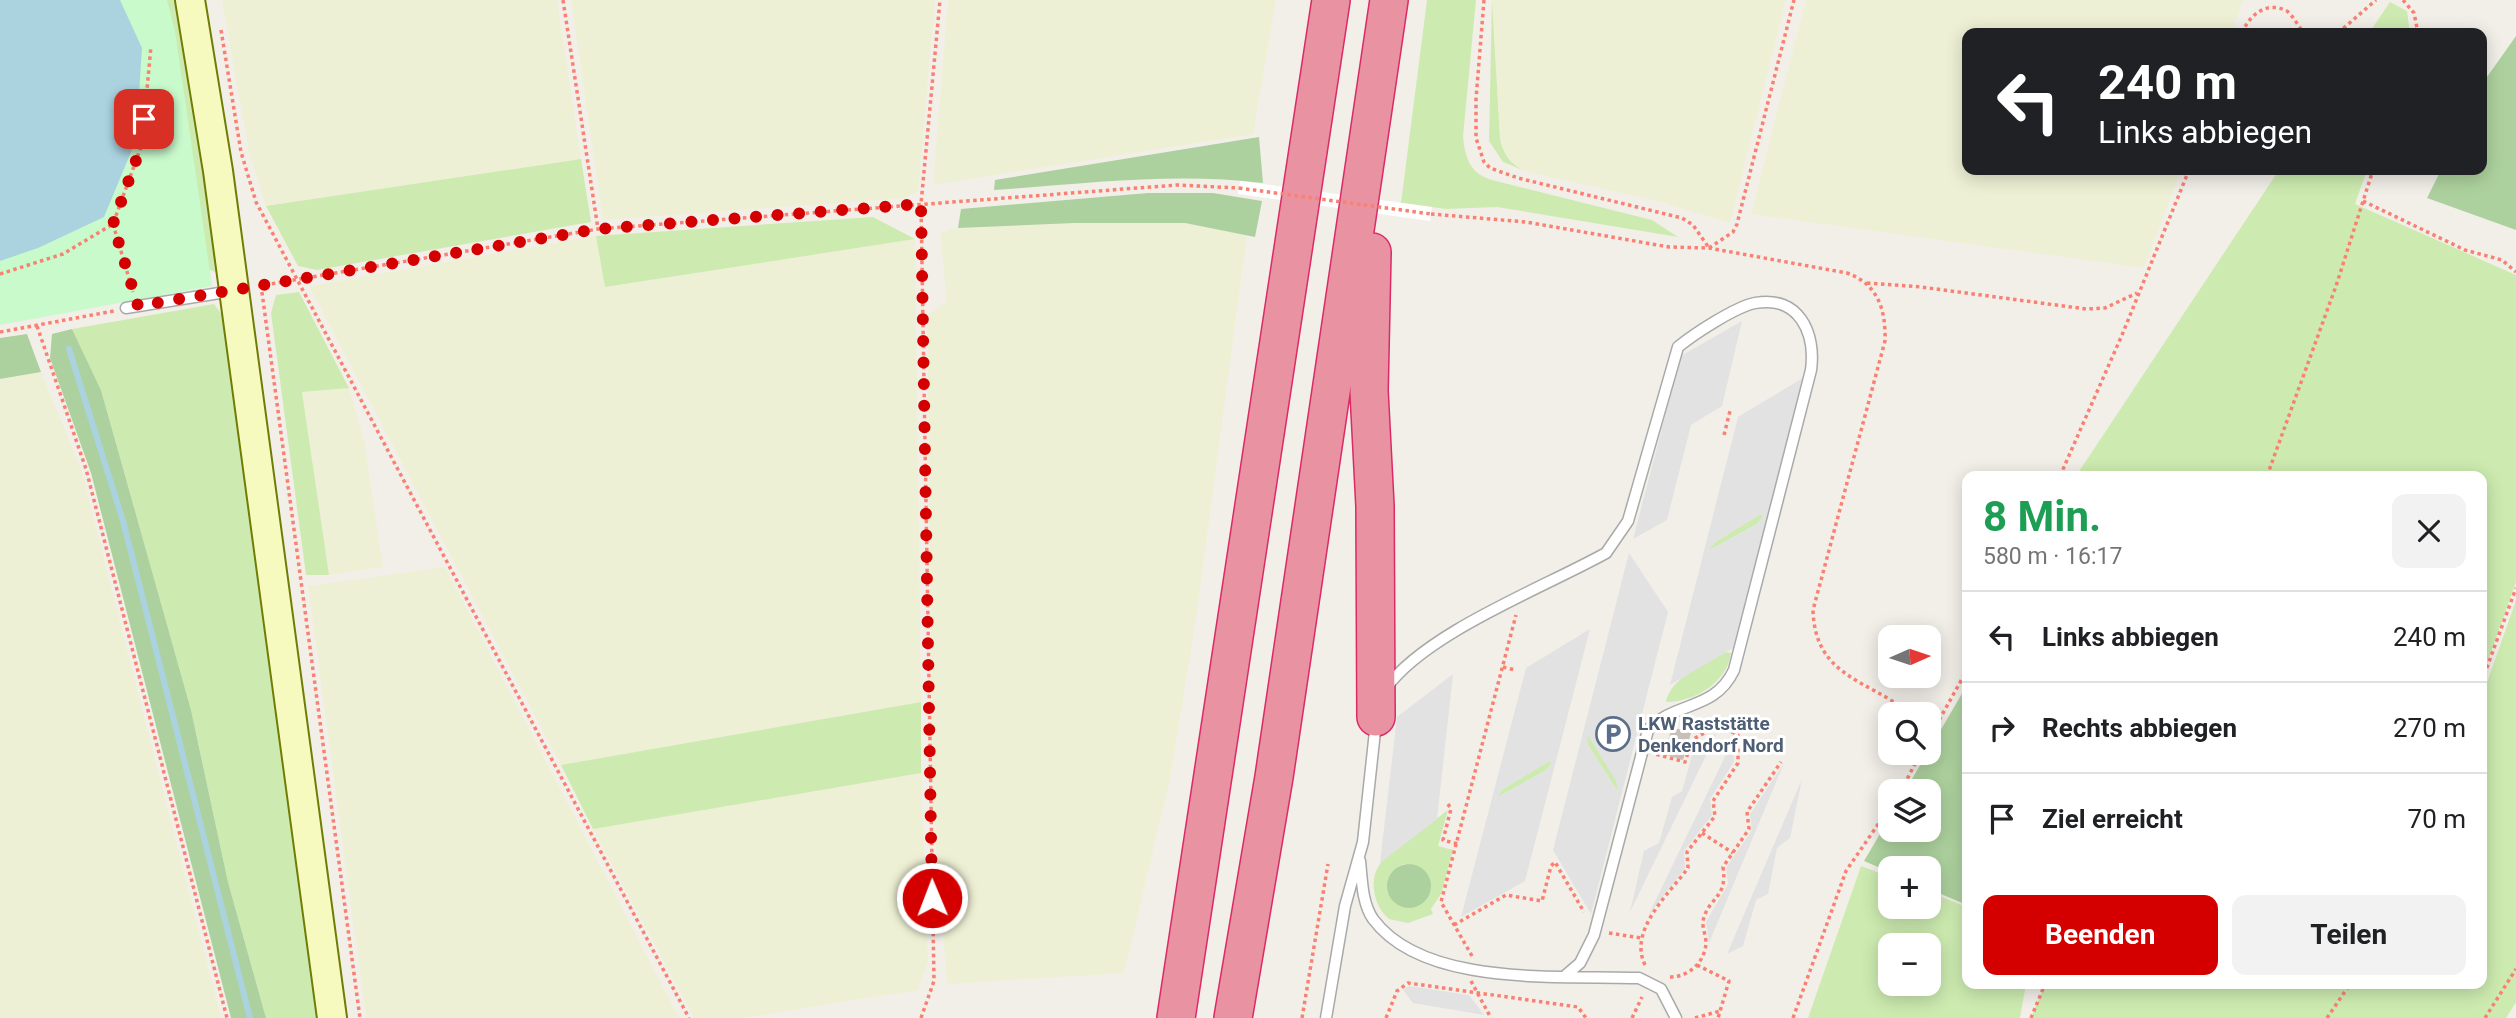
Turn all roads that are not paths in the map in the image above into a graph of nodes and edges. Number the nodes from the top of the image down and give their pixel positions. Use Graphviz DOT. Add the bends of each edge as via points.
graph roads {
  1 [pos="190,0"];
  2 [pos="1331,0"];
  3 [pos="1389,0"];
  4 [pos="1378,76"];
  5 [pos="233,291"];
  6 [pos="126,308"];
  7 [pos="1376,717"];
  8 [pos="1359,857"];
  9 [pos="1566,975"];
  10 [pos="332,1018"];
  11 [pos="1176,1018"];
  12 [pos="1233,1018"];
  13 [pos="1326,1018"];
  14 [pos="1676,1018"];
  1 -- 5 [label="main road"];
  2 -- 11 [label="highway"];
  3 -- 4 [label="highway"];
  4 -- 7 [label="highway" via="1369,391 1375,506"];
  4 -- 12 [label="highway" via="1274,777"];
  5 -- 6 [label="lane"];
  5 -- 10 [label="main road"];
  7 -- 8 [label="lane"];
  7 -- 9 [label="lane" via="1384,691 1400,670 1427,648 1606,553 1622,534 1678,347 1756,303 1779,305 1797,315 1811,333 1811,370 1734,670 1727,683 1705,702 1671,713 1648,730 1595,931 1584,956"];
  8 -- 9 [label="lane" via="1367,906 1379,925 1413,952 1471,971"];
  8 -- 13 [label="lane" via="1345,906"];
  9 -- 14 [label="lane" via="1639,978 1661,989"];
}
